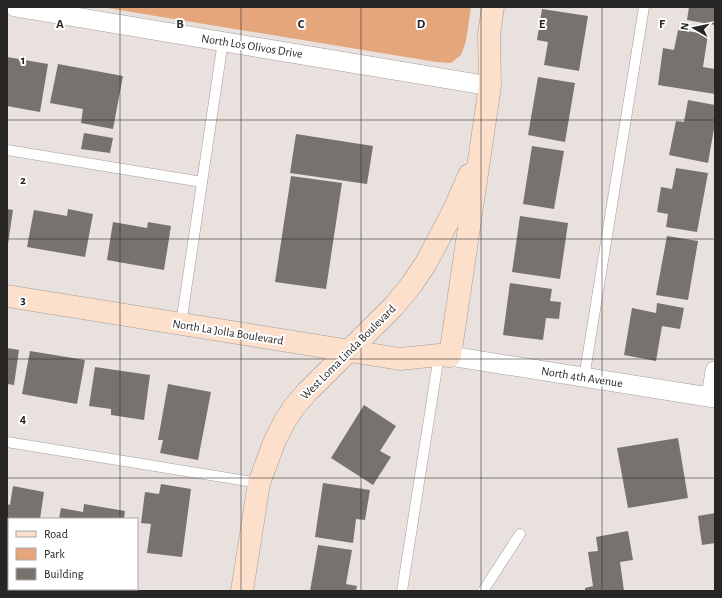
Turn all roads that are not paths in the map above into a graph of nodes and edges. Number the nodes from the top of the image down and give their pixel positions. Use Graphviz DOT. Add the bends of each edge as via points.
graph roads {
  1 [pos="15,7"];
  2 [pos="493,7"];
  3 [pos="644,7"];
  4 [pos="223,41"];
  5 [pos="490,86"];
  6 [pos="481,148"];
  7 [pos="7,150"];
  8 [pos="202,182"];
  9 [pos="7,296"];
  10 [pos="181,324"];
  11 [pos="348,351"];
  12 [pos="445,355"];
  13 [pos="715,371"];
  14 [pos="584,378"];
  15 [pos="713,398"];
  16 [pos="7,442"];
  17 [pos="259,483"];
  18 [pos="520,534"];
  19 [pos="242,591"];
  20 [pos="402,591"];
  21 [pos="483,591"];
  1 -- 4 [label="street, North Los Olivos Drive"];
  2 -- 5 [label="street, West Loma Linda Boulevard" via="489,34"];
  3 -- 14 [label="lane"];
  4 -- 5 [label="street, North Los Olivos Drive"];
  4 -- 8 [label="lane"];
  5 -- 6 [label="street, West Loma Linda Boulevard"];
  6 -- 11 [label="street, West Loma Linda Boulevard" via="453,212 426,264 394,306"];
  6 -- 12 [label="street, West Loma Linda Boulevard"];
  7 -- 8 [label="lane"];
  8 -- 10 [label="lane"];
  9 -- 10 [label="street, North La Jolla Boulevard"];
  10 -- 11 [label="street, North La Jolla Boulevard"];
  11 -- 12 [label="street, North La Jolla Boulevard" via="400,359"];
  11 -- 17 [label="street, West Loma Linda Boulevard" via="294,407 275,440"];
  12 -- 14 [label="street, North 4th Avenue"];
  12 -- 20 [label="lane"];
  13 -- 15 [label="street"];
  14 -- 15 [label="street, North 4th Avenue"];
  16 -- 17 [label="lane"];
  17 -- 19 [label="street, West Loma Linda Boulevard"];
  18 -- 21 [label="lane"];
}
